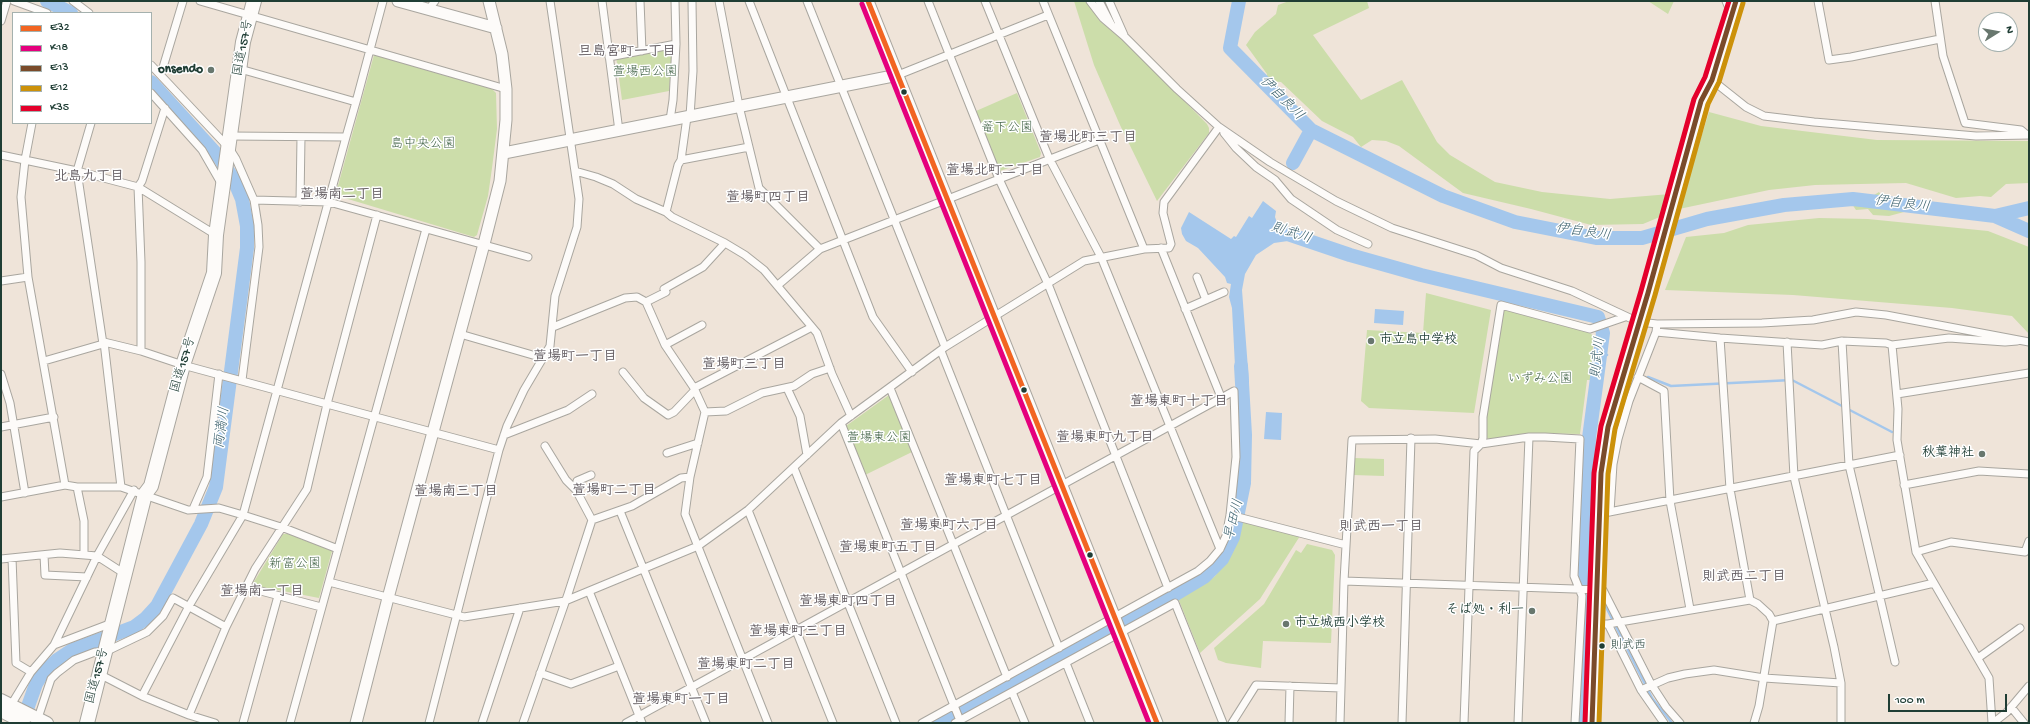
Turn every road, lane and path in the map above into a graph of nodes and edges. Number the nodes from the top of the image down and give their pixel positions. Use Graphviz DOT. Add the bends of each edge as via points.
graph roads {
  1 [pos="7,1"];
  2 [pos="14,1"];
  3 [pos="74,1"];
  4 [pos="183,1"];
  5 [pos="200,1"];
  6 [pos="254,1"];
  7 [pos="383,1"];
  8 [pos="398,1"];
  9 [pos="489,1"];
  10 [pos="550,1"];
  11 [pos="602,1"];
  12 [pos="640,1"];
  13 [pos="675,1"];
  14 [pos="692,1"];
  15 [pos="719,1"];
  16 [pos="749,1"];
  17 [pos="807,1"];
  18 [pos="868,1"];
  19 [pos="928,1"];
  20 [pos="985,1"];
  21 [pos="1043,1"];
  22 [pos="1090,1"];
  23 [pos="1099,1"];
  24 [pos="1109,1"];
  25 [pos="1726,1"];
  26 [pos="1736,1"];
  27 [pos="1818,1"];
  28 [pos="1935,1"];
  29 [pos="432,5"];
  30 [pos="44,12"];
  31 [pos="88,12"];
  32 [pos="250,15"];
  33 [pos="1048,15"];
  34 [pos="1732,15"];
  35 [pos="1,21"];
  36 [pos="1113,27"];
  37 [pos="496,28"];
  38 [pos="999,35"];
  39 [pos="1124,36"];
  40 [pos="1940,39"];
  41 [pos="676,44"];
  42 [pos="370,50"];
  43 [pos="642,51"];
  44 [pos="949,54"];
  45 [pos="609,57"];
  46 [pos="152,66"];
  47 [pos="240,69"];
  48 [pos="161,74"];
  49 [pos="898,75"];
  50 [pos="1712,80"];
  51 [pos="842,86"];
  52 [pos="506,89"];
  53 [pos="152,94"];
  54 [pos="788,97"];
  55 [pos="356,102"];
  56 [pos="738,106"];
  57 [pos="165,108"];
  58 [pos="689,116"];
  59 [pos="670,120"];
  60 [pos="32,124"];
  61 [pos="91,124"];
  62 [pos="1219,127"];
  63 [pos="618,131"];
  64 [pos="2028,135"];
  65 [pos="301,137"];
  66 [pos="346,137"];
  67 [pos="571,140"];
  68 [pos="1099,140"];
  69 [pos="229,146"];
  70 [pos="749,147"];
  71 [pos="504,153"];
  72 [pos="1,155"];
  73 [pos="1049,158"];
  74 [pos="25,160"];
  75 [pos="681,160"];
  76 [pos="77,171"];
  77 [pos="575,171"];
  78 [pos="999,179"];
  79 [pos="223,183"];
  80 [pos="138,187"];
  81 [pos="254,200"];
  82 [pos="947,200"];
  83 [pos="300,202"];
  84 [pos="329,202"];
  85 [pos="666,212"];
  86 [pos="377,215"];
  87 [pos="894,219"];
  88 [pos="426,229"];
  89 [pos="216,235"];
  90 [pos="844,240"];
  91 [pos="725,243"];
  92 [pos="484,244"];
  93 [pos="1368,244"];
  94 [pos="1161,248"];
  95 [pos="820,249"];
  96 [pos="1144,249"];
  97 [pos="528,257"];
  98 [pos="1101,257"];
  99 [pos="28,277"];
  100 [pos="1197,277"];
  101 [pos="1,281"];
  102 [pos="1048,284"];
  103 [pos="778,286"];
  104 [pos="1224,292"];
  105 [pos="1206,300"];
  106 [pos="646,302"];
  107 [pos="1185,309"];
  108 [pos="995,316"];
  109 [pos="1648,322"];
  110 [pos="702,325"];
  111 [pos="553,327"];
  112 [pos="812,327"];
  113 [pos="1656,328"];
  114 [pos="460,334"];
  115 [pos="1720,338"];
  116 [pos="1842,341"];
  117 [pos="2026,341"];
  118 [pos="1786,342"];
  119 [pos="104,343"];
  120 [pos="665,345"];
  121 [pos="1892,345"];
  122 [pos="943,349"];
  123 [pos="141,351"];
  124 [pos="543,358"];
  125 [pos="44,362"];
  126 [pos="183,365"];
  127 [pos="830,368"];
  128 [pos="623,372"];
  129 [pos="912,372"];
  130 [pos="2029,373"];
  131 [pos="1,374"];
  132 [pos="221,374"];
  133 [pos="1638,377"];
  134 [pos="240,380"];
  135 [pos="787,388"];
  136 [pos="890,388"];
  137 [pos="695,389"];
  138 [pos="277,390"];
  139 [pos="592,394"];
  140 [pos="1897,394"];
  141 [pos="1221,397"];
  142 [pos="327,404"];
  143 [pos="706,412"];
  144 [pos="851,416"];
  145 [pos="54,417"];
  146 [pos="374,417"];
  147 [pos="841,423"];
  148 [pos="14,424"];
  149 [pos="1169,426"];
  150 [pos="1,427"];
  151 [pos="434,432"];
  152 [pos="504,435"];
  153 [pos="1411,438"];
  154 [pos="1529,438"];
  155 [pos="698,443"];
  156 [pos="1481,444"];
  157 [pos="546,446"];
  158 [pos="499,450"];
  159 [pos="666,453"];
  160 [pos="807,455"];
  161 [pos="1116,455"];
  162 [pos="1900,455"];
  163 [pos="1850,465"];
  164 [pos="794,468"];
  165 [pos="2029,474"];
  166 [pos="591,475"];
  167 [pos="690,477"];
  168 [pos="1794,477"];
  169 [pos="1063,484"];
  170 [pos="65,485"];
  171 [pos="1904,485"];
  172 [pos="77,487"];
  173 [pos="121,487"];
  174 [pos="1730,489"];
  175 [pos="576,490"];
  176 [pos="140,492"];
  177 [pos="25,493"];
  178 [pos="1,497"];
  179 [pos="1670,501"];
  180 [pos="197,509"];
  181 [pos="748,510"];
  182 [pos="620,511"];
  183 [pos="1610,512"];
  184 [pos="1599,514"];
  185 [pos="243,515"];
  186 [pos="1006,515"];
  187 [pos="1232,515"];
  188 [pos="592,520"];
  189 [pos="284,528"];
  190 [pos="2029,541"];
  191 [pos="954,544"];
  192 [pos="1346,545"];
  193 [pos="698,546"];
  194 [pos="338,549"];
  195 [pos="1220,549"];
  196 [pos="1916,552"];
  197 [pos="44,555"];
  198 [pos="84,555"];
  199 [pos="97,556"];
  200 [pos="12,558"];
  201 [pos="1,559"];
  202 [pos="643,569"];
  203 [pos="901,572"];
  204 [pos="124,574"];
  205 [pos="87,577"];
  206 [pos="1344,581"];
  207 [pos="329,582"];
  208 [pos="1406,583"];
  209 [pos="1934,584"];
  210 [pos="1469,586"];
  211 [pos="246,587"];
  212 [pos="1522,587"];
  213 [pos="1168,588"];
  214 [pos="1587,589"];
  215 [pos="589,591"];
  216 [pos="278,596"];
  217 [pos="1880,597"];
  218 [pos="388,598"];
  219 [pos="1750,600"];
  220 [pos="565,601"];
  221 [pos="847,601"];
  222 [pos="189,606"];
  223 [pos="321,607"];
  224 [pos="520,608"];
  225 [pos="1690,609"];
  226 [pos="1825,610"];
  227 [pos="457,616"];
  228 [pos="1773,621"];
  229 [pos="1614,623"];
  230 [pos="1595,624"];
  231 [pos="1117,625"];
  232 [pos="111,626"];
  233 [pos="226,627"];
  234 [pos="2020,628"];
  235 [pos="796,629"];
  236 [pos="54,645"];
  237 [pos="106,648"];
  238 [pos="1059,648"];
  239 [pos="1978,658"];
  240 [pos="743,659"];
  241 [pos="1895,662"];
  242 [pos="1066,663"];
  243 [pos="619,666"];
  244 [pos="31,672"];
  245 [pos="540,673"];
  246 [pos="98,674"];
  247 [pos="1007,677"];
  248 [pos="1764,678"];
  249 [pos="1841,683"];
  250 [pos="1290,686"];
  251 [pos="2029,686"];
  252 [pos="691,687"];
  253 [pos="1646,687"];
  254 [pos="1341,688"];
  255 [pos="1012,692"];
  256 [pos="142,696"];
  257 [pos="954,707"];
  258 [pos="2011,707"];
  259 [pos="22,715"];
  260 [pos="190,715"];
  261 [pos="640,720"];
  262 [pos="1656,720"];
  263 [pos="959,721"];
  264 [pos="86,723"];
  265 [pos="215,723"];
  266 [pos="243,723"];
  267 [pos="290,723"];
  268 [pos="356,723"];
  269 [pos="429,723"];
  270 [pos="482,723"];
  271 [pos="523,723"];
  272 [pos="626,723"];
  273 [pos="706,723"];
  274 [pos="768,723"];
  275 [pos="833,723"];
  276 [pos="896,723"];
  277 [pos="922,723"];
  278 [pos="1025,723"];
  279 [pos="1090,723"];
  280 [pos="1157,723"];
  281 [pos="1223,723"];
  282 [pos="1232,723"];
  283 [pos="1289,723"];
  284 [pos="1340,723"];
  285 [pos="1402,723"];
  286 [pos="1464,723"];
  287 [pos="1518,723"];
  288 [pos="1575,723"];
  289 [pos="1592,723"];
  290 [pos="1664,723"];
  291 [pos="1680,723"];
  292 [pos="1754,723"];
  293 [pos="1841,723"];
  294 [pos="1992,723"];
  295 [pos="2024,723"];
  1 -- 35 [label="street"];
  2 -- 30 [label="street"];
  3 -- 31 [label="street"];
  4 -- 48 [label="street"];
  5 -- 32 [label="street"];
  6 -- 32 [label="highway, 国道157号"];
  7 -- 42 [label="street"];
  8 -- 29 [label="street"];
  9 -- 37 [label="street"];
  10 -- 67 [label="street"];
  11 -- 45 [label="street"];
  12 -- 43 [label="street"];
  13 -- 41 [label="street"];
  14 -- 58 [label="street" via="693,58"];
  15 -- 56 [label="street"];
  16 -- 54 [label="street"];
  17 -- 51 [label="street"];
  18 -- 49 [label="street"];
  19 -- 44 [label="street"];
  20 -- 38 [label="street"];
  21 -- 33 [label="street"];
  22 -- 36 [label="street"];
  23 -- 36 [label="street"];
  24 -- 39 [label="street"];
  25 -- 34 [label="street"];
  26 -- 34 [label="street"];
  27 -- 40 [label="street" via="1830,60"];
  28 -- 40 [label="street"];
  29 -- 37 [label="street"];
  32 -- 42 [label="street"];
  32 -- 47 [label="highway, 国道157号"];
  33 -- 38 [label="street"];
  33 -- 68 [label="street"];
  34 -- 50 [label="street"];
  36 -- 39 [label="street"];
  37 -- 52 [label="street"];
  38 -- 44 [label="street"];
  38 -- 73 [label="street"];
  39 -- 62 [label="street"];
  40 -- 64 [label="street" via="1965,123 2021,130"];
  41 -- 43 [label="street"];
  41 -- 59 [label="street"];
  42 -- 52 [label="street"];
  42 -- 55 [label="street"];
  43 -- 45 [label="street"];
  44 -- 49 [label="street"];
  44 -- 78 [label="street"];
  45 -- 63 [label="street"];
  46 -- 48 [label="street"];
  47 -- 55 [label="street"];
  47 -- 69 [label="highway, 国道157号"];
  48 -- 69 [label="street"];
  49 -- 51 [label="street"];
  49 -- 82 [label="street"];
  50 -- 64 [label="street" via="1746,107 1764,116 1976,136"];
  50 -- 184 [label="street" via="1701,101 1608,427 1601,473"];
  51 -- 54 [label="street"];
  51 -- 87 [label="street"];
  52 -- 71 [label="street"];
  53 -- 57 [label="street"];
  54 -- 56 [label="street"];
  54 -- 90 [label="street"];
  55 -- 66 [label="street"];
  56 -- 58 [label="street"];
  56 -- 70 [label="street"];
  57 -- 79 [label="street" via="202,150"];
  57 -- 80 [label="street"];
  58 -- 59 [label="street"];
  58 -- 75 [label="street"];
  59 -- 63 [label="street"];
  60 -- 74 [label="street"];
  61 -- 76 [label="street"];
  62 -- 93 [label="street" via="1256,167 1275,180 1291,200 1337,230"];
  62 -- 94 [label="street" via="1164,202 1163,213 1171,244 1169,248"];
  62 -- 156 [label="street" via="1270,162 1336,201 1392,228 1476,255 1501,268 1572,291 1629,318 1590,329 1501,305"];
  63 -- 67 [label="street"];
  65 -- 66 [label="street"];
  65 -- 69 [label="street"];
  65 -- 83 [label="street"];
  66 -- 84 [label="street"];
  67 -- 71 [label="street"];
  67 -- 77 [label="street"];
  68 -- 73 [label="street"];
  68 -- 96 [label="street"];
  69 -- 79 [label="highway, 国道157号"];
  69 -- 81 [label="street"];
  70 -- 75 [label="street"];
  70 -- 95 [label="street" via="759,188"];
  71 -- 92 [label="street" via="500,181"];
  72 -- 74 [label="street"];
  73 -- 78 [label="street"];
  73 -- 98 [label="street"];
  74 -- 76 [label="street"];
  74 -- 99 [label="street" via="22,197"];
  75 -- 85 [label="street"];
  76 -- 80 [label="street"];
  76 -- 119 [label="street"];
  77 -- 85 [label="street" via="608,182 636,199"];
  77 -- 111 [label="street" via="579,199 578,227 556,296"];
  78 -- 82 [label="street"];
  78 -- 102 [label="street"];
  79 -- 89 [label="highway, 国道157号"];
  80 -- 89 [label="street"];
  80 -- 123 [label="street"];
  81 -- 83 [label="street"];
  81 -- 134 [label="street" via="259,247"];
  82 -- 87 [label="street"];
  82 -- 108 [label="street"];
  83 -- 84 [label="street"];
  84 -- 86 [label="street"];
  84 -- 138 [label="street"];
  85 -- 91 [label="street"];
  86 -- 88 [label="street"];
  86 -- 142 [label="street"];
  87 -- 90 [label="street"];
  87 -- 122 [label="street"];
  88 -- 92 [label="street"];
  88 -- 146 [label="street"];
  89 -- 126 [label="highway, 国道157号" via="214,273"];
  90 -- 95 [label="street"];
  90 -- 129 [label="street" via="873,317"];
  91 -- 103 [label="street" via="764,270"];
  91 -- 106 [label="street" via="703,267"];
  92 -- 97 [label="street"];
  92 -- 114 [label="street"];
  94 -- 96 [label="street"];
  94 -- 107 [label="street"];
  95 -- 103 [label="street"];
  96 -- 98 [label="street"];
  98 -- 102 [label="street" via="1084,261"];
  98 -- 149 [label="street"];
  99 -- 101 [label="street"];
  99 -- 125 [label="street"];
  100 -- 105 [label="street"];
  102 -- 108 [label="street"];
  102 -- 161 [label="street"];
  103 -- 112 [label="street"];
  104 -- 105 [label="street"];
  105 -- 107 [label="street"];
  106 -- 111 [label="street" via="637,297 625,298"];
  106 -- 120 [label="street"];
  107 -- 141 [label="street"];
  108 -- 122 [label="street"];
  108 -- 169 [label="street"];
  109 -- 113 [label="street"];
  110 -- 120 [label="street"];
  111 -- 124 [label="street" via="550,346"];
  112 -- 127 [label="street" via="824,347"];
  112 -- 137 [label="street"];
  113 -- 115 [label="street"];
  113 -- 117 [label="street" via="1813,320 1856,312"];
  113 -- 133 [label="street"];
  114 -- 124 [label="street"];
  114 -- 151 [label="street"];
  115 -- 118 [label="street"];
  115 -- 174 [label="street"];
  116 -- 118 [label="street" via="1822,345"];
  116 -- 121 [label="street"];
  116 -- 163 [label="street"];
  117 -- 121 [label="street" via="1949,338"];
  118 -- 168 [label="street"];
  119 -- 123 [label="street"];
  119 -- 125 [label="street"];
  119 -- 173 [label="street"];
  120 -- 137 [label="street"];
  121 -- 140 [label="street"];
  122 -- 129 [label="street"];
  122 -- 186 [label="street"];
  123 -- 126 [label="street"];
  124 -- 152 [label="street" via="524,390"];
  125 -- 145 [label="street"];
  126 -- 132 [label="street"];
  126 -- 176 [label="highway, 国道157号" via="151,486"];
  127 -- 135 [label="street" via="812,374"];
  127 -- 144 [label="street"];
  128 -- 137 [label="street" via="644,398 668,415 674,412"];
  129 -- 136 [label="street"];
  130 -- 140 [label="street"];
  131 -- 148 [label="street"];
  132 -- 134 [label="street"];
  132 -- 180 [label="street" via="207,477"];
  133 -- 179 [label="street" via="1664,391"];
  133 -- 183 [label="street" via="1618,439 1613,464"];
  134 -- 138 [label="street"];
  135 -- 143 [label="street" via="762,393 726,411"];
  135 -- 160 [label="street" via="800,416"];
  136 -- 144 [label="street"];
  136 -- 191 [label="street"];
  137 -- 143 [label="street"];
  138 -- 142 [label="street"];
  138 -- 185 [label="street"];
  139 -- 152 [label="street" via="568,410"];
  140 -- 162 [label="street" via="1896,432"];
  141 -- 149 [label="street"];
  141 -- 187 [label="street" via="1234,391 1236,457"];
  142 -- 146 [label="street"];
  142 -- 189 [label="street" via="307,490"];
  143 -- 155 [label="street"];
  144 -- 147 [label="street"];
  145 -- 148 [label="street"];
  145 -- 170 [label="street"];
  146 -- 151 [label="street"];
  146 -- 194 [label="street"];
  147 -- 160 [label="street"];
  147 -- 203 [label="street"];
  148 -- 150 [label="street"];
  148 -- 177 [label="street"];
  149 -- 161 [label="street"];
  149 -- 195 [label="street"];
  151 -- 158 [label="street"];
  151 -- 218 [label="street"];
  152 -- 158 [label="street"];
  153 -- 156 [label="street"];
  153 -- 192 [label="street" via="1352,440"];
  153 -- 208 [label="street"];
  154 -- 156 [label="street"];
  154 -- 212 [label="street"];
  154 -- 214 [label="street" via="1580,439 1574,576"];
  155 -- 159 [label="street"];
  155 -- 167 [label="street"];
  156 -- 210 [label="street" via="1474,451"];
  157 -- 175 [label="street" via="566,480"];
  158 -- 227 [label="street"];
  160 -- 164 [label="street"];
  161 -- 169 [label="street"];
  161 -- 213 [label="street"];
  162 -- 163 [label="street"];
  162 -- 171 [label="street"];
  163 -- 168 [label="street"];
  163 -- 217 [label="street"];
  164 -- 181 [label="street"];
  164 -- 221 [label="street"];
  165 -- 171 [label="street" via="1979,471"];
  166 -- 175 [label="street" via="577,481"];
  167 -- 182 [label="street" via="681,478"];
  167 -- 193 [label="street" via="684,514"];
  168 -- 174 [label="street"];
  168 -- 226 [label="street"];
  169 -- 186 [label="street"];
  169 -- 231 [label="street"];
  170 -- 172 [label="street"];
  170 -- 177 [label="street"];
  171 -- 196 [label="street"];
  172 -- 173 [label="street"];
  172 -- 198 [label="street" via="84,521"];
  173 -- 176 [label="street"];
  174 -- 179 [label="street"];
  174 -- 219 [label="street"];
  175 -- 188 [label="street"];
  176 -- 180 [label="street" via="188,510"];
  176 -- 199 [label="street"];
  176 -- 204 [label="highway, 国道157号"];
  177 -- 178 [label="street"];
  179 -- 183 [label="street"];
  179 -- 225 [label="street"];
  180 -- 185 [label="street" via="219,508"];
  181 -- 193 [label="street"];
  181 -- 235 [label="street"];
  182 -- 188 [label="street"];
  182 -- 202 [label="street"];
  183 -- 184 [label="street"];
  184 -- 214 [label="street"];
  185 -- 189 [label="street"];
  185 -- 222 [label="street"];
  186 -- 191 [label="street"];
  186 -- 238 [label="street"];
  187 -- 192 [label="street"];
  187 -- 195 [label="street"];
  188 -- 220 [label="street"];
  189 -- 194 [label="street"];
  189 -- 211 [label="street" via="255,569"];
  190 -- 196 [label="street" via="2025,552 1951,542"];
  191 -- 203 [label="street"];
  191 -- 247 [label="street"];
  192 -- 206 [label="street"];
  193 -- 202 [label="street"];
  193 -- 240 [label="street"];
  194 -- 207 [label="street"];
  195 -- 213 [label="street" via="1198,571"];
  196 -- 209 [label="street"];
  197 -- 198 [label="street"];
  197 -- 200 [label="street"];
  197 -- 205 [label="street" via="45,575"];
  198 -- 199 [label="street"];
  199 -- 204 [label="street"];
  199 -- 205 [label="street"];
  200 -- 201 [label="street"];
  200 -- 244 [label="street" via="16,663"];
  202 -- 215 [label="street"];
  202 -- 252 [label="street"];
  203 -- 221 [label="street"];
  203 -- 257 [label="street"];
  204 -- 232 [label="highway, 国道157号"];
  205 -- 236 [label="street"];
  206 -- 208 [label="street"];
  206 -- 254 [label="street"];
  207 -- 218 [label="street"];
  207 -- 223 [label="street"];
  208 -- 210 [label="street"];
  208 -- 285 [label="street"];
  209 -- 217 [label="street"];
  209 -- 239 [label="street"];
  210 -- 212 [label="street"];
  210 -- 286 [label="street"];
  211 -- 216 [label="street"];
  211 -- 233 [label="street"];
  212 -- 214 [label="street"];
  212 -- 287 [label="street"];
  213 -- 231 [label="street"];
  214 -- 229 [label="street" via="1603,590"];
  214 -- 230 [label="street"];
  214 -- 288 [label="street" via="1582,596"];
  215 -- 220 [label="street"];
  215 -- 243 [label="street"];
  216 -- 223 [label="street"];
  216 -- 266 [label="street"];
  217 -- 226 [label="street"];
  217 -- 241 [label="street"];
  218 -- 227 [label="street"];
  218 -- 268 [label="street"];
  219 -- 225 [label="street"];
  219 -- 228 [label="street" via="1769,614"];
  220 -- 224 [label="street"];
  220 -- 245 [label="street"];
  221 -- 235 [label="street"];
  221 -- 276 [label="street"];
  222 -- 233 [label="street"];
  222 -- 237 [label="street" via="173,598 163,616 147,632"];
  222 -- 256 [label="street"];
  223 -- 267 [label="street"];
  224 -- 227 [label="street" via="464,618"];
  224 -- 270 [label="street"];
  225 -- 229 [label="street"];
  226 -- 228 [label="street"];
  226 -- 249 [label="street"];
  227 -- 269 [label="street"];
  228 -- 248 [label="street"];
  229 -- 230 [label="street"];
  229 -- 253 [label="street"];
  229 -- 253 [label="street"];
  230 -- 289 [label="street"];
  231 -- 238 [label="street"];
  231 -- 242 [label="street"];
  231 -- 280 [label="street"];
  231 -- 281 [label="street" via="1175,603"];
  232 -- 236 [label="street"];
  232 -- 237 [label="highway, 国道157号"];
  233 -- 260 [label="street"];
  234 -- 239 [label="street"];
  235 -- 240 [label="street"];
  235 -- 275 [label="street"];
  236 -- 244 [label="street"];
  237 -- 246 [label="highway, 国道157号"];
  237 -- 259 [label="street" via="74,660 56,673"];
  238 -- 247 [label="street"];
  239 -- 294 [label="street" via="1989,678"];
  240 -- 252 [label="street"];
  240 -- 274 [label="street"];
  242 -- 255 [label="street"];
  242 -- 279 [label="street"];
  243 -- 245 [label="street" via="571,684"];
  243 -- 261 [label="street"];
  244 -- 259 [label="street"];
  245 -- 271 [label="street"];
  246 -- 256 [label="street"];
  246 -- 264 [label="highway, 国道157号"];
  247 -- 257 [label="street"];
  248 -- 249 [label="street"];
  248 -- 253 [label="street" via="1714,670 1684,674"];
  248 -- 292 [label="street"];
  249 -- 293 [label="street"];
  250 -- 254 [label="street"];
  250 -- 282 [label="street" via="1256,685"];
  250 -- 283 [label="street"];
  251 -- 258 [label="street"];
  252 -- 261 [label="street"];
  252 -- 273 [label="street"];
  253 -- 262 [label="street"];
  253 -- 291 [label="street"];
  254 -- 284 [label="street"];
  255 -- 263 [label="street"];
  255 -- 278 [label="street"];
  256 -- 260 [label="street"];
  257 -- 263 [label="street"];
  257 -- 277 [label="street"];
  258 -- 294 [label="street"];
  258 -- 295 [label="street"];
  260 -- 265 [label="street"];
  261 -- 272 [label="street"];
  262 -- 290 [label="street"];
}
